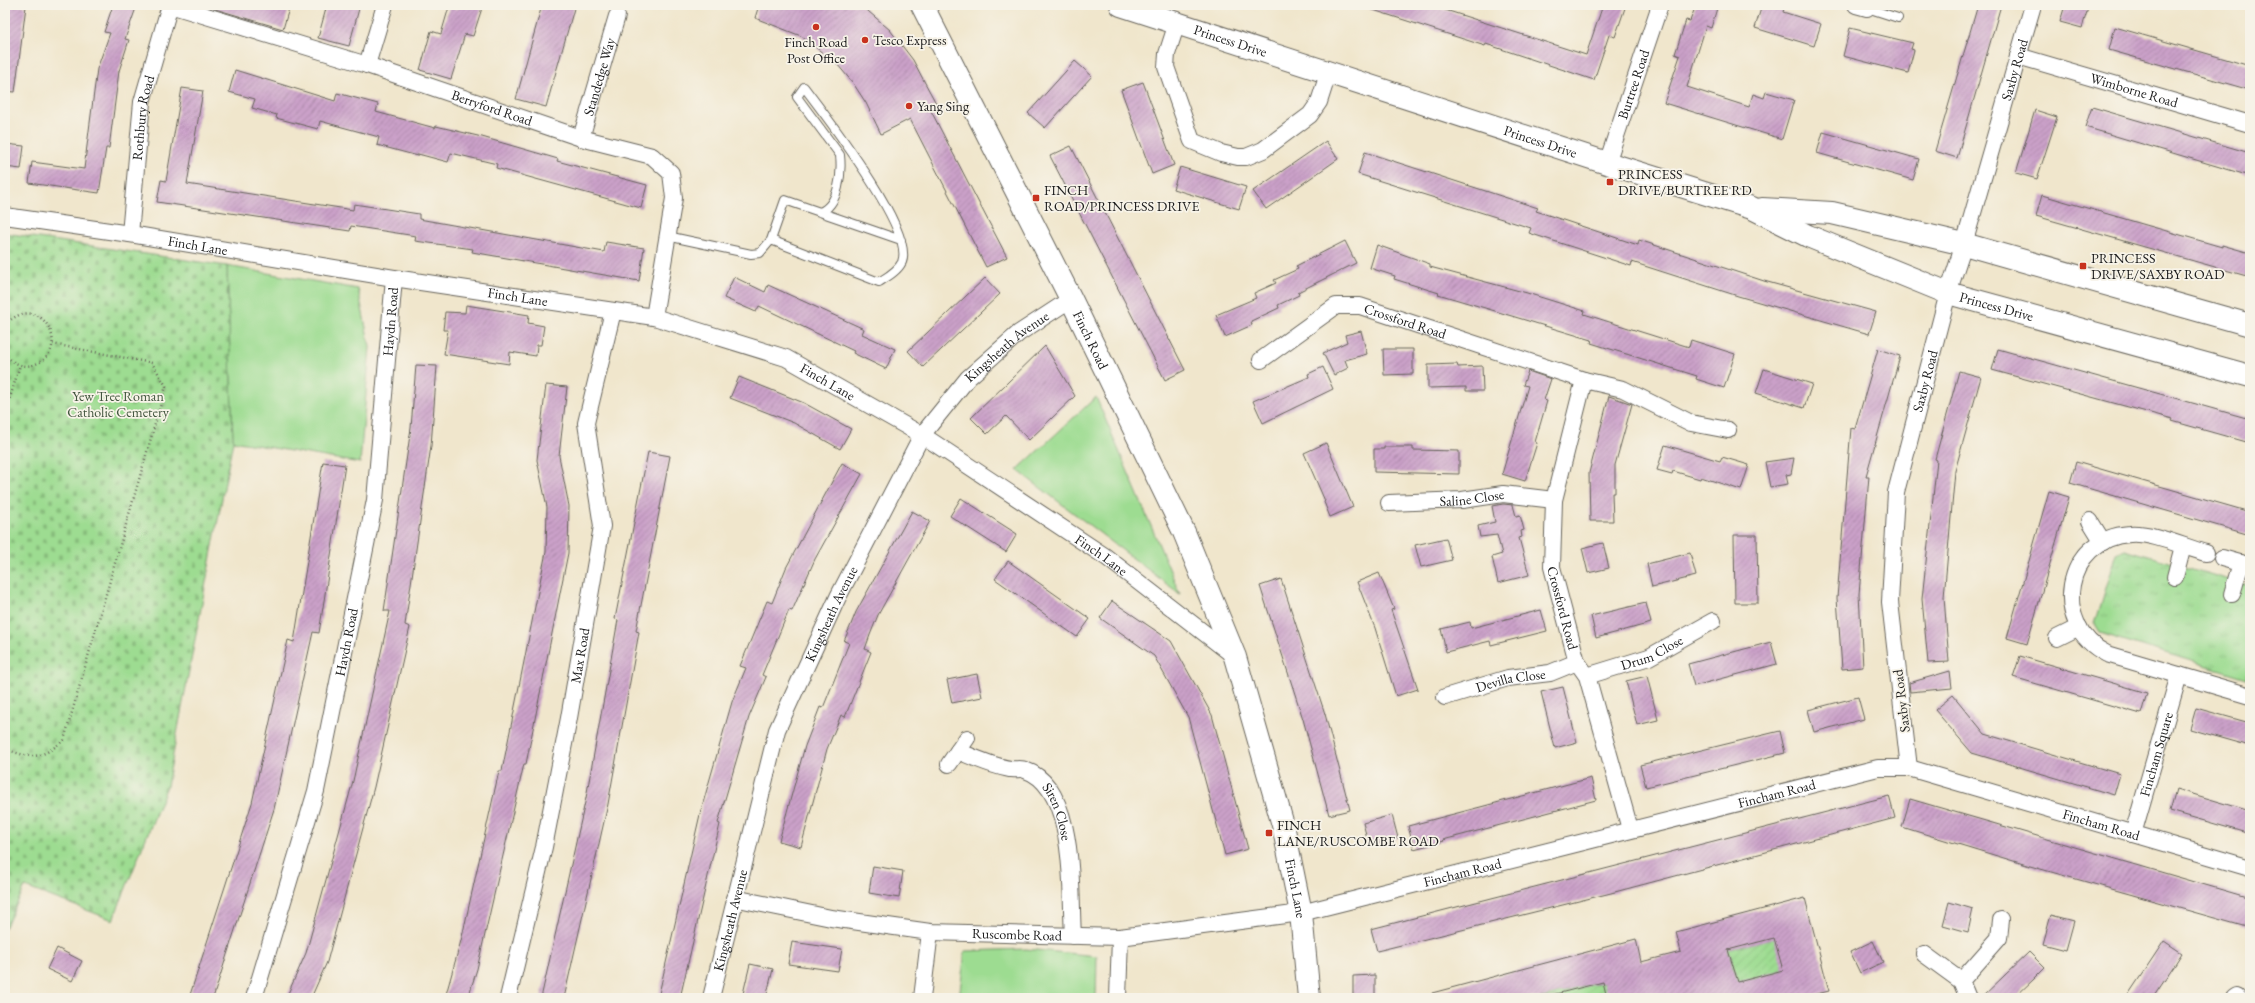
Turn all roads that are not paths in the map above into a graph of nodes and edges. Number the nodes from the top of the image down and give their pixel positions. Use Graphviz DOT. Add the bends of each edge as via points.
graph roads {
  1 [pos="170,5"];
  2 [pos="385,5"];
  3 [pos="922,5"];
  4 [pos="935,5"];
  5 [pos="1121,5"];
  6 [pos="1660,5"];
  7 [pos="2033,5"];
  8 [pos="1861,7"];
  9 [pos="616,16"];
  10 [pos="1898,18"];
  11 [pos="1177,23"];
  12 [pos="935,29"];
  13 [pos="2018,56"];
  14 [pos="367,65"];
  15 [pos="1329,71"];
  16 [pos="2250,124"];
  17 [pos="581,138"];
  18 [pos="1607,163"];
  19 [pos="1752,208"];
  20 [pos="820,212"];
  21 [pos="5,216"];
  22 [pos="130,234"];
  23 [pos="667,236"];
  24 [pos="771,240"];
  25 [pos="901,240"];
  26 [pos="1964,244"];
  27 [pos="394,278"];
  28 [pos="1948,293"];
  29 [pos="1071,300"];
  30 [pos="613,311"];
  31 [pos="654,317"];
  32 [pos="2250,325"];
  33 [pos="1261,360"];
  34 [pos="2250,376"];
  35 [pos="1584,380"];
  36 [pos="1728,430"];
  37 [pos="922,435"];
  38 [pos="1554,500"];
  39 [pos="1389,503"];
  40 [pos="2090,521"];
  41 [pos="2103,542"];
  42 [pos="2183,546"];
  43 [pos="2206,553"];
  44 [pos="2222,558"];
  45 [pos="2246,564"];
  46 [pos="2175,577"];
  47 [pos="2232,594"];
  48 [pos="1713,621"];
  49 [pos="2079,628"];
  50 [pos="2057,638"];
  51 [pos="1235,657"];
  52 [pos="1577,662"];
  53 [pos="2179,675"];
  54 [pos="1587,676"];
  55 [pos="2250,696"];
  56 [pos="1444,697"];
  57 [pos="967,738"];
  58 [pos="958,752"];
  59 [pos="949,764"];
  60 [pos="1909,768"];
  61 [pos="1630,829"];
  62 [pos="2133,834"];
  63 [pos="2250,868"];
  64 [pos="734,898"];
  65 [pos="1301,913"];
  66 [pos="2001,920"];
  67 [pos="930,932"];
  68 [pos="1073,936"];
  69 [pos="1120,938"];
  70 [pos="1924,954"];
  71 [pos="1961,981"];
  72 [pos="254,998"];
  73 [pos="508,998"];
  74 [pos="711,998"];
  75 [pos="922,998"];
  76 [pos="1118,998"];
  77 [pos="1309,998"];
  78 [pos="1968,998"];
  1 -- 14 [label="street, Berryford Road"];
  1 -- 22 [label="street, Rothbury Road" via="142,102"];
  2 -- 14 [label="street"];
  3 -- 12 [label="street, Finch Road"];
  4 -- 12 [label="street, Finch Road"];
  5 -- 11 [label="street, Princess Drive"];
  6 -- 18 [label="street, Burtree Road"];
  7 -- 13 [label="street, Saxby Road"];
  8 -- 10 [label="lane"];
  9 -- 17 [label="street, Standedge Way"];
  11 -- 15 [label="street, Princess Drive"];
  11 -- 15 [label="street, Princess Drive" via="1166,61 1167,74 1192,141 1221,153 1238,157 1254,154 1304,121 1315,109"];
  12 -- 29 [label="street, Finch Road"];
  13 -- 16 [label="street, Wimborne Road"];
  13 -- 26 [label="street, Saxby Road"];
  14 -- 17 [label="street, Berryford Road"];
  15 -- 18 [label="street, Princess Drive"];
  17 -- 23 [label="street, Berryford Road" via="652,156 671,173 674,198"];
  18 -- 19 [label="street, Princess Drive"];
  19 -- 26 [label="street, Princess Drive" via="1832,213"];
  19 -- 28 [label="street, Princess Drive" via="1808,236"];
  20 -- 24 [label="lane" via="786,200"];
  20 -- 25 [label="lane"];
  20 -- 25 [label="lane" via="829,208 833,200 838,185 840,155 797,97 804,87 848,145 879,193"];
  21 -- 22 [label="street, Finch Lane"];
  22 -- 27 [label="street, Finch Lane"];
  23 -- 24 [label="lane" via="750,254 764,250"];
  23 -- 31 [label="street, Berryford Road"];
  24 -- 25 [label="lane" via="879,282 892,274 902,262"];
  26 -- 28 [label="street, Saxby Road"];
  26 -- 32 [label="street, Princess Drive"];
  27 -- 30 [label="street, Finch Lane"];
  27 -- 72 [label="street, Haydn Road" via="375,500 316,791"];
  28 -- 34 [label="street, Princess Drive"];
  28 -- 60 [label="street, Saxby Road" via="1896,492 1890,602"];
  29 -- 37 [label="street, Kingsheath Avenue" via="1019,333 968,378"];
  29 -- 51 [label="street, Finch Road" via="1184,532"];
  30 -- 31 [label="street, Finch Lane"];
  30 -- 73 [label="street, Max Road" via="586,423 602,526 544,847"];
  31 -- 37 [label="street, Finch Lane" via="786,358"];
  33 -- 35 [label="street, Crossford Road" via="1336,306 1360,306"];
  35 -- 36 [label="street, Crossford Road" via="1623,389 1691,423"];
  35 -- 38 [label="street, Crossford Road"];
  37 -- 51 [label="street, Finch Lane" via="1106,557"];
  37 -- 64 [label="street, Kingsheath Avenue" via="838,597 777,730"];
  38 -- 39 [label="street, Saline Close" via="1503,494 1462,500"];
  38 -- 52 [label="street, Crossford Road" via="1552,567"];
  40 -- 41 [label="street"];
  41 -- 42 [label="street" via="2122,535 2139,534"];
  41 -- 49 [label="street" via="2082,560 2073,578 2071,597 2074,617"];
  42 -- 43 [label="street"];
  42 -- 46 [label="street"];
  44 -- 45 [label="street"];
  45 -- 47 [label="street"];
  48 -- 54 [label="street, Drum Close" via="1649,657"];
  49 -- 50 [label="street"];
  49 -- 53 [label="street" via="2090,642 2107,654"];
  51 -- 65 [label="street, Finch Lane" via="1283,825"];
  52 -- 54 [label="street, Crossford Road"];
  52 -- 56 [label="street, Devilla Close" via="1550,672 1508,678"];
  53 -- 55 [label="street"];
  53 -- 62 [label="street, Fincham Square"];
  54 -- 61 [label="street, Crossford Road"];
  57 -- 58 [label="street"];
  58 -- 59 [label="street"];
  58 -- 68 [label="street, Siren Close" via="1010,770 1025,770 1044,782 1058,802 1068,839"];
  60 -- 61 [label="street, Fincham Road" via="1878,768"];
  60 -- 62 [label="street, Fincham Road"];
  61 -- 65 [label="street, Fincham Road"];
  62 -- 63 [label="street, Fincham Road"];
  64 -- 67 [label="street, Ruscombe Road" via="831,918"];
  64 -- 74 [label="street, Kingsheath Avenue"];
  65 -- 69 [label="street, Ruscombe Road"];
  65 -- 77 [label="street, Finch Lane"];
  66 -- 71 [label="street" via="1999,938"];
  67 -- 68 [label="street, Ruscombe Road"];
  67 -- 75 [label="street"];
  68 -- 69 [label="street, Ruscombe Road"];
  69 -- 76 [label="street"];
  70 -- 71 [label="street"];
  71 -- 78 [label="street"];
}
